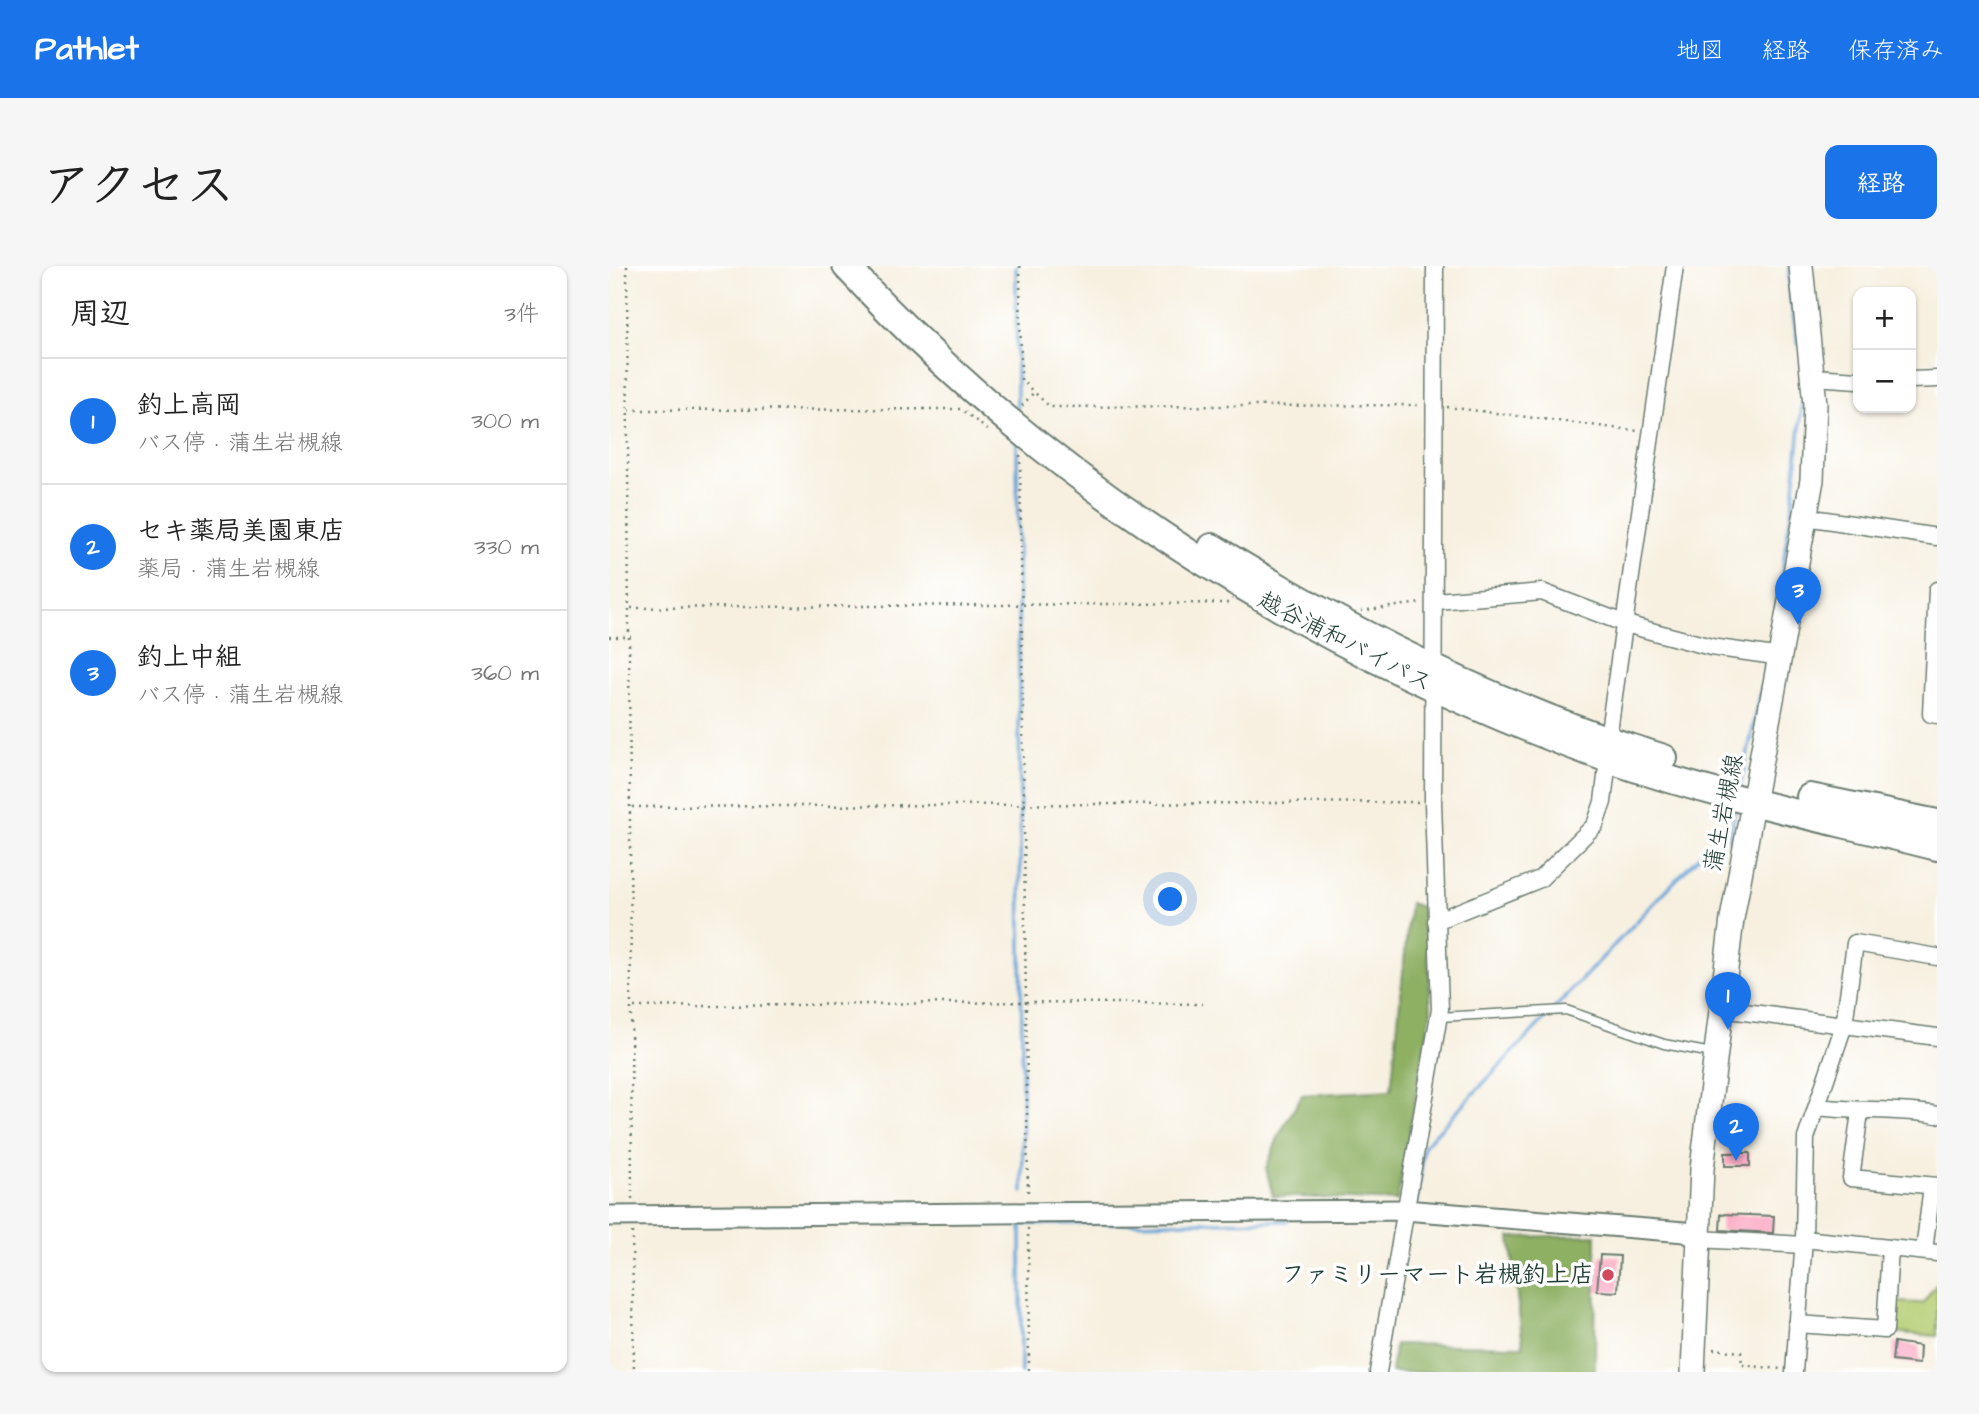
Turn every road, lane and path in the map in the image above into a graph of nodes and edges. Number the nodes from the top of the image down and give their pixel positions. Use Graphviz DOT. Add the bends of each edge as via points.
graph roads {
  1 [pos="627,266"];
  2 [pos="846,266"];
  3 [pos="867,266"];
  4 [pos="1020,266"];
  5 [pos="1435,266"];
  6 [pos="1675,266"];
  7 [pos="1801,266"];
  8 [pos="1814,377"];
  9 [pos="1937,379"];
  10 [pos="1853,380"];
  11 [pos="1916,380"];
  12 [pos="1433,405"];
  13 [pos="1021,407"];
  14 [pos="629,410"];
  15 [pos="1652,433"];
  16 [pos="1012,449"];
  17 [pos="1806,517"];
  18 [pos="1937,537"];
  19 [pos="1244,589"];
  20 [pos="1937,590"];
  21 [pos="1436,601"];
  22 [pos="631,608"];
  23 [pos="1330,615"];
  24 [pos="1626,624"];
  25 [pos="609,637"];
  26 [pos="631,637"];
  27 [pos="1936,643"];
  28 [pos="1782,657"];
  29 [pos="1434,678"];
  30 [pos="1937,715"];
  31 [pos="1608,749"];
  32 [pos="1754,792"];
  33 [pos="1433,802"];
  34 [pos="1024,804"];
  35 [pos="632,807"];
  36 [pos="1937,823"];
  37 [pos="1937,847"];
  38 [pos="1436,922"];
  39 [pos="1937,957"];
  40 [pos="1028,1002"];
  41 [pos="1204,1004"];
  42 [pos="632,1007"];
  43 [pos="1721,1009"];
  44 [pos="1439,1017"];
  45 [pos="1844,1025"];
  46 [pos="1937,1037"];
  47 [pos="1716,1054"];
  48 [pos="1817,1107"];
  49 [pos="1860,1112"];
  50 [pos="1937,1115"];
  51 [pos="1935,1186"];
  52 [pos="1404,1210"];
  53 [pos="1028,1212"];
  54 [pos="609,1216"];
  55 [pos="632,1216"];
  56 [pos="1699,1240"];
  57 [pos="1804,1242"];
  58 [pos="1890,1248"];
  59 [pos="1931,1252"];
  60 [pos="1797,1324"];
  61 [pos="1695,1348"];
  62 [pos="1794,1371"];
  63 [pos="634,1372"];
  64 [pos="1029,1372"];
  65 [pos="1378,1372"];
  66 [pos="1693,1372"];
  1 -- 14 [label="path"];
  2 -- 13 [label="highway, 越谷浦和バイパス" via="931,351"];
  3 -- 13 [label="highway, 越谷浦和バイパス" via="964,360"];
  4 -- 13 [label="path"];
  5 -- 12 [label="street"];
  6 -- 15 [label="street"];
  7 -- 8 [label="main road, 蒲生岩槻線"];
  8 -- 10 [label="street"];
  8 -- 17 [label="main road, 蒲生岩槻線" via="1814,455"];
  9 -- 11 [label="street"];
  12 -- 13 [label="path"];
  12 -- 15 [label="path"];
  12 -- 21 [label="street"];
  13 -- 14 [label="path" via="995,435 961,409"];
  13 -- 19 [label="highway, 越谷浦和バイパス" via="1092,485"];
  13 -- 23 [label="highway, 越谷浦和バイパス" via="1097,470 1182,528"];
  14 -- 22 [label="path"];
  15 -- 24 [label="street"];
  16 -- 34 [label="path" via="1021,456"];
  17 -- 18 [label="street"];
  17 -- 28 [label="main road, 蒲生岩槻線"];
  19 -- 22 [label="path" via="1228,603"];
  19 -- 29 [label="highway, 越谷浦和バイパス" via="1356,652"];
  20 -- 27 [label="street"];
  21 -- 23 [label="path"];
  21 -- 24 [label="street" via="1542,592"];
  21 -- 29 [label="street"];
  22 -- 26 [label="path"];
  23 -- 29 [label="highway, 越谷浦和バイパス"];
  24 -- 28 [label="street" via="1711,647"];
  24 -- 31 [label="street"];
  25 -- 26 [label="path"];
  26 -- 35 [label="path"];
  27 -- 30 [label="street" via="1931,714"];
  28 -- 32 [label="main road, 蒲生岩槻線"];
  29 -- 31 [label="highway, 越谷浦和バイパス"];
  29 -- 33 [label="street"];
  31 -- 32 [label="highway, 越谷浦和バイパス" via="1645,752"];
  31 -- 38 [label="street" via="1603,802 1595,825 1540,879"];
  32 -- 36 [label="highway, 越谷浦和バイパス"];
  32 -- 37 [label="highway, 越谷浦和バイパス"];
  32 -- 43 [label="main road, 蒲生岩槻線"];
  33 -- 34 [label="path"];
  33 -- 38 [label="street"];
  34 -- 35 [label="path"];
  34 -- 40 [label="path"];
  35 -- 42 [label="path"];
  38 -- 44 [label="street"];
  39 -- 45 [label="street" via="1855,943"];
  40 -- 41 [label="path"];
  40 -- 42 [label="path"];
  40 -- 53 [label="path"];
  42 -- 55 [label="path"];
  43 -- 45 [label="street"];
  43 -- 47 [label="main road, 蒲生岩槻線"];
  44 -- 47 [label="lane" via="1566,1010 1664,1044"];
  44 -- 52 [label="street"];
  45 -- 46 [label="street"];
  45 -- 48 [label="street"];
  47 -- 56 [label="main road, 蒲生岩槻線"];
  48 -- 49 [label="street"];
  48 -- 57 [label="street" via="1806,1138"];
  49 -- 50 [label="street" via="1884,1109"];
  49 -- 51 [label="street" via="1851,1178"];
  51 -- 59 [label="street"];
  52 -- 53 [label="street"];
  52 -- 56 [label="street" via="1685,1232"];
  52 -- 65 [label="street"];
  53 -- 55 [label="street"];
  53 -- 64 [label="path"];
  54 -- 55 [label="street"];
  55 -- 63 [label="path"];
  56 -- 57 [label="street"];
  56 -- 61 [label="main road, 蒲生岩槻線"];
  57 -- 58 [label="street"];
  57 -- 60 [label="street"];
  58 -- 59 [label="street"];
  58 -- 60 [label="street" via="1885,1330"];
  60 -- 62 [label="street"];
  61 -- 62 [label="path" via="1741,1352 1742,1365"];
  61 -- 66 [label="main road, 蒲生岩槻線"];
}
